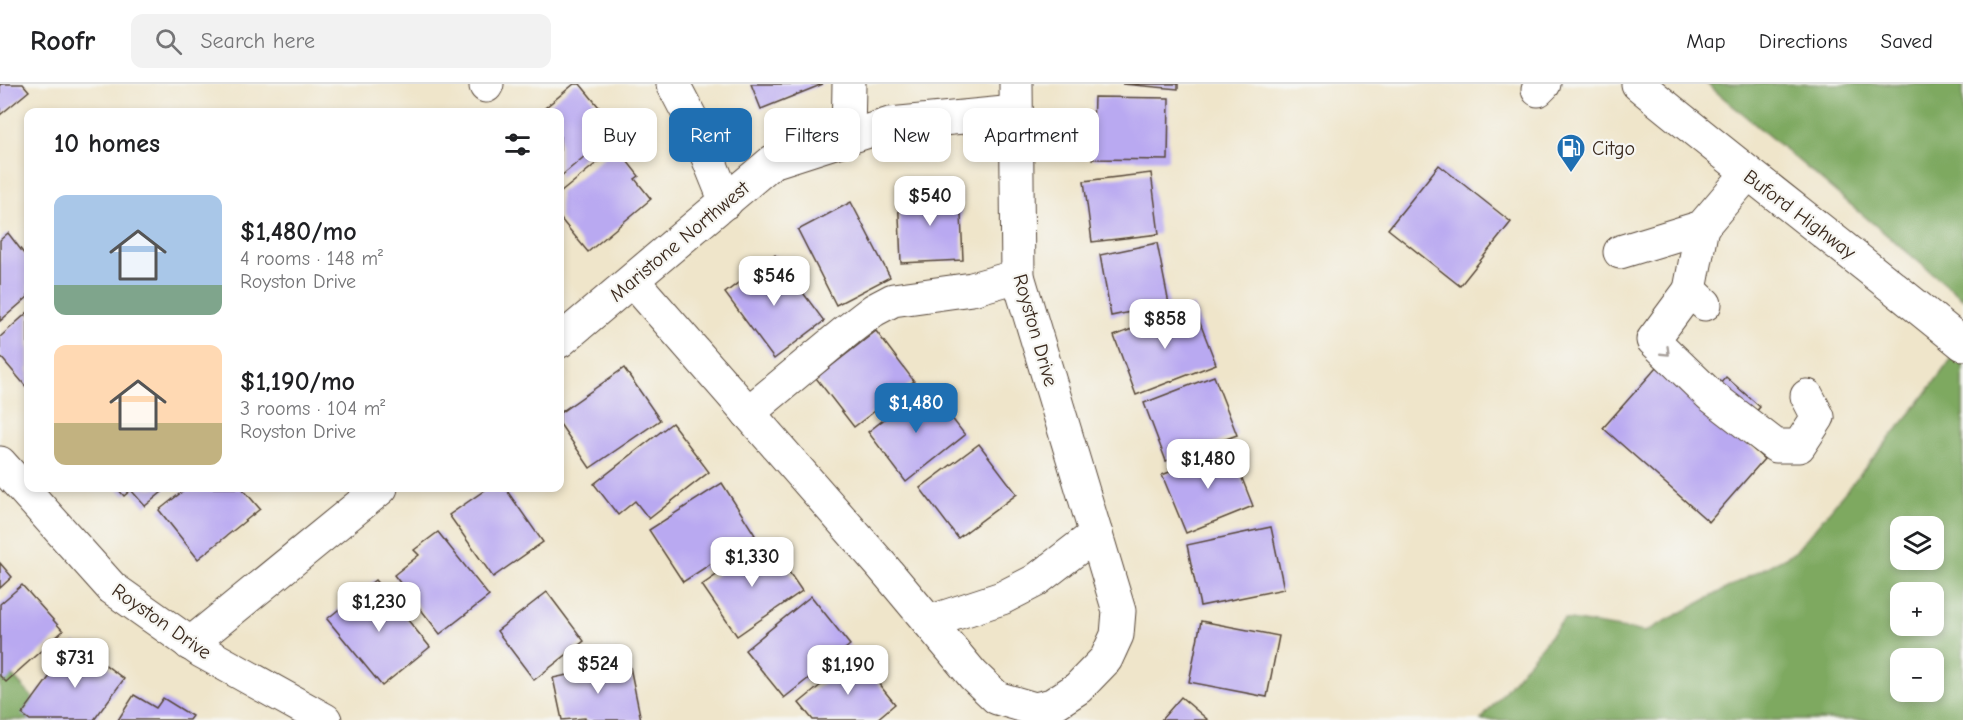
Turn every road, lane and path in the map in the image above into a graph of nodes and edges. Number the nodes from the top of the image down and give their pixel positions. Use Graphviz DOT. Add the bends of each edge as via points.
graph roads {
  1 [pos="673,84"];
  2 [pos="849,84"];
  3 [pos="1638,84"];
  4 [pos="1015,98"];
  5 [pos="849,108"];
  6 [pos="860,133"];
  7 [pos="772,162"];
  8 [pos="1747,174"];
  9 [pos="726,202"];
  10 [pos="1702,227"];
  11 [pos="1620,252"];
  12 [pos="1018,276"];
  13 [pos="633,281"];
  14 [pos="564,338"];
  15 [pos="1963,344"];
  16 [pos="1807,396"];
  17 [pos="748,413"];
  18 [pos="0,464"];
  19 [pos="24,491"];
  20 [pos="25,492"];
  21 [pos="376,492"];
  22 [pos="1096,534"];
  23 [pos="929,622"];
  24 [pos="190,644"];
  25 [pos="325,720"];
  1 -- 9 [label="street"];
  2 -- 5 [label="street"];
  3 -- 8 [label="street, Buford Highway"];
  4 -- 6 [label="street, Maristone Northwest"];
  4 -- 12 [label="street, Royston Drive"];
  7 -- 9 [label="street, Maristone Northwest"];
  8 -- 10 [label="street"];
  8 -- 15 [label="street, Buford Highway"];
  9 -- 13 [label="street, Maristone Northwest"];
  10 -- 11 [label="street"];
  10 -- 16 [label="street, one-way" via="1697,297 1653,340 1710,395 1776,446 1799,446 1818,417"];
  12 -- 17 [label="street" via="990,286 893,300 848,330"];
  12 -- 22 [label="street, Royston Drive"];
  13 -- 14 [label="street, Maristone Northwest"];
  13 -- 17 [label="street, Royston Drive"];
  17 -- 23 [label="street, Royston Drive"];
  18 -- 19 [label="street, Royston Drive"];
  20 -- 24 [label="street, Royston Drive" via="112,588"];
  21 -- 24 [label="street"];
  22 -- 23 [label="street" via="1035,581 1002,598"];
  22 -- 23 [label="street, Royston Drive" via="1119,611 1117,634 1106,659 1078,688 1052,705 1035,709 997,698"];
  24 -- 25 [label="street, Royston Drive"];
}
